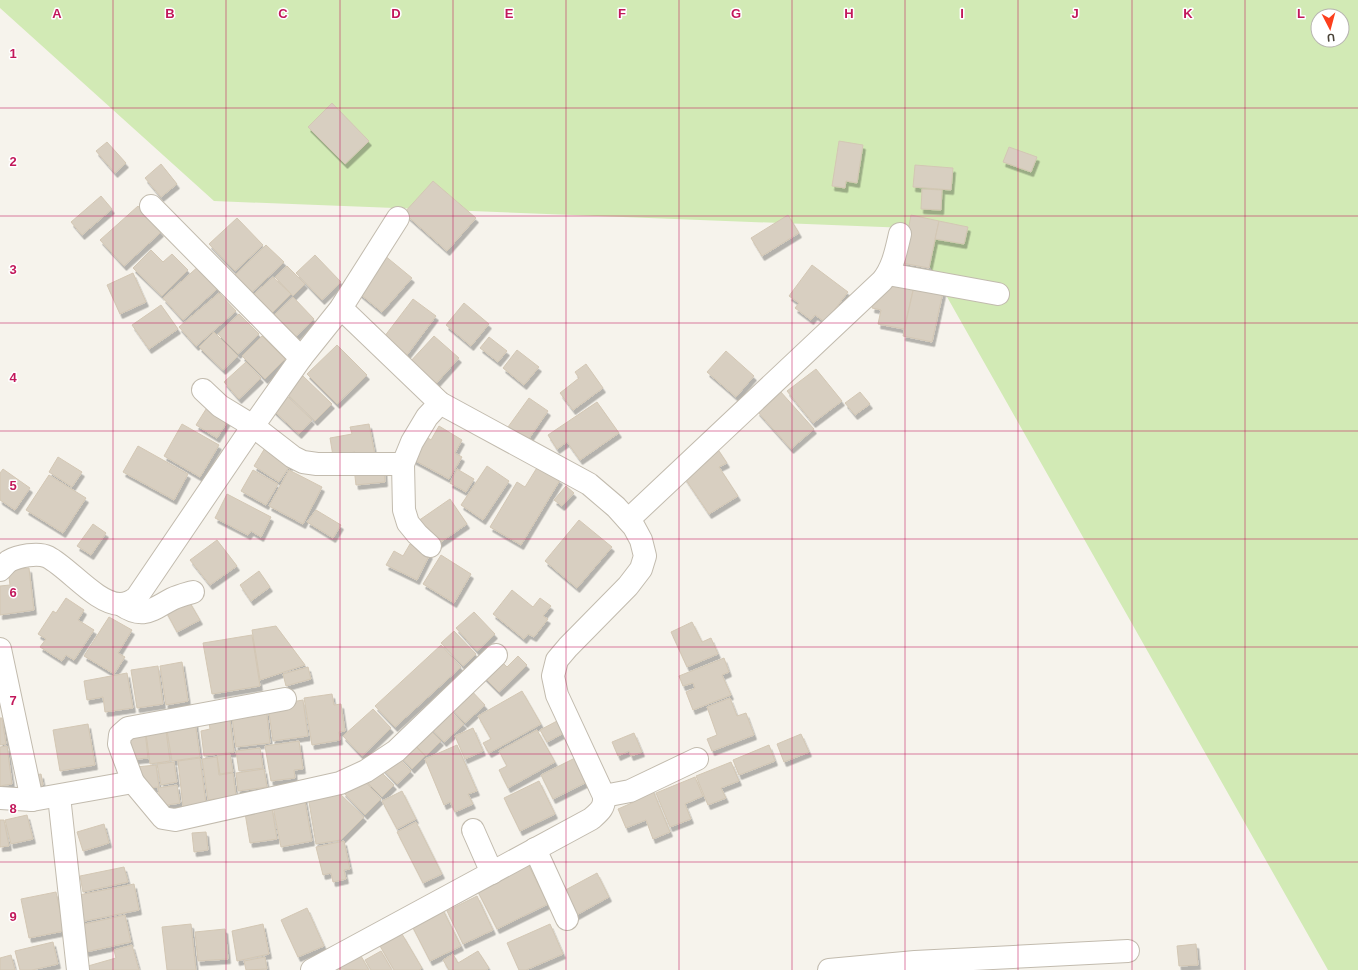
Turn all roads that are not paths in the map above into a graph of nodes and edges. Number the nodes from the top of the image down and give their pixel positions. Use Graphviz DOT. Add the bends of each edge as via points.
graph roads {
  1 [pos="151,206"];
  2 [pos="398,218"];
  3 [pos="900,234"];
  4 [pos="888,274"];
  5 [pos="998,294"];
  6 [pos="341,308"];
  7 [pos="301,358"];
  8 [pos="203,390"];
  9 [pos="440,403"];
  10 [pos="253,426"];
  11 [pos="403,464"];
  12 [pos="628,520"];
  13 [pos="430,546"];
  14 [pos="0,570"];
  15 [pos="193,592"];
  16 [pos="120,604"];
  17 [pos="0,649"];
  18 [pos="496,655"];
  19 [pos="285,699"];
  20 [pos="697,759"];
  21 [pos="133,782"];
  22 [pos="59,796"];
  23 [pos="604,796"];
  24 [pos="0,798"];
  25 [pos="32,800"];
  26 [pos="473,830"];
  27 [pos="535,849"];
  28 [pos="492,873"];
  29 [pos="566,919"];
  30 [pos="1128,952"];
  31 [pos="78,970"];
  32 [pos="312,970"];
  33 [pos="829,970"];
  1 -- 7 [label="street"];
  2 -- 6 [label="street"];
  3 -- 4 [label="street"];
  4 -- 5 [label="street"];
  4 -- 12 [label="street"];
  6 -- 7 [label="street"];
  6 -- 9 [label="street"];
  7 -- 10 [label="street"];
  8 -- 10 [label="street" via="220,406"];
  9 -- 11 [label="street" via="427,417"];
  9 -- 12 [label="street" via="588,484"];
  10 -- 11 [label="street" via="303,462"];
  10 -- 16 [label="street" via="137,597"];
  11 -- 13 [label="street" via="404,510 408,523"];
  12 -- 23 [label="street" via="641,540 645,556 642,570 557,660 553,676 557,695"];
  14 -- 16 [label="street" via="8,562 20,557 47,556 98,595"];
  15 -- 16 [label="street" via="141,613"];
  17 -- 25 [label="street"];
  18 -- 21 [label="street" via="396,751 366,771 340,783 175,820 164,818"];
  19 -- 21 [label="street" via="128,728 120,735 119,744"];
  20 -- 23 [label="street" via="630,791"];
  21 -- 22 [label="street"];
  22 -- 25 [label="street"];
  22 -- 31 [label="street"];
  23 -- 27 [label="street" via="605,803 591,819"];
  24 -- 25 [label="street"];
  26 -- 28 [label="street"];
  27 -- 28 [label="street"];
  27 -- 29 [label="street"];
  28 -- 32 [label="street"];
  30 -- 33 [label="street" via="915,962"];
}
